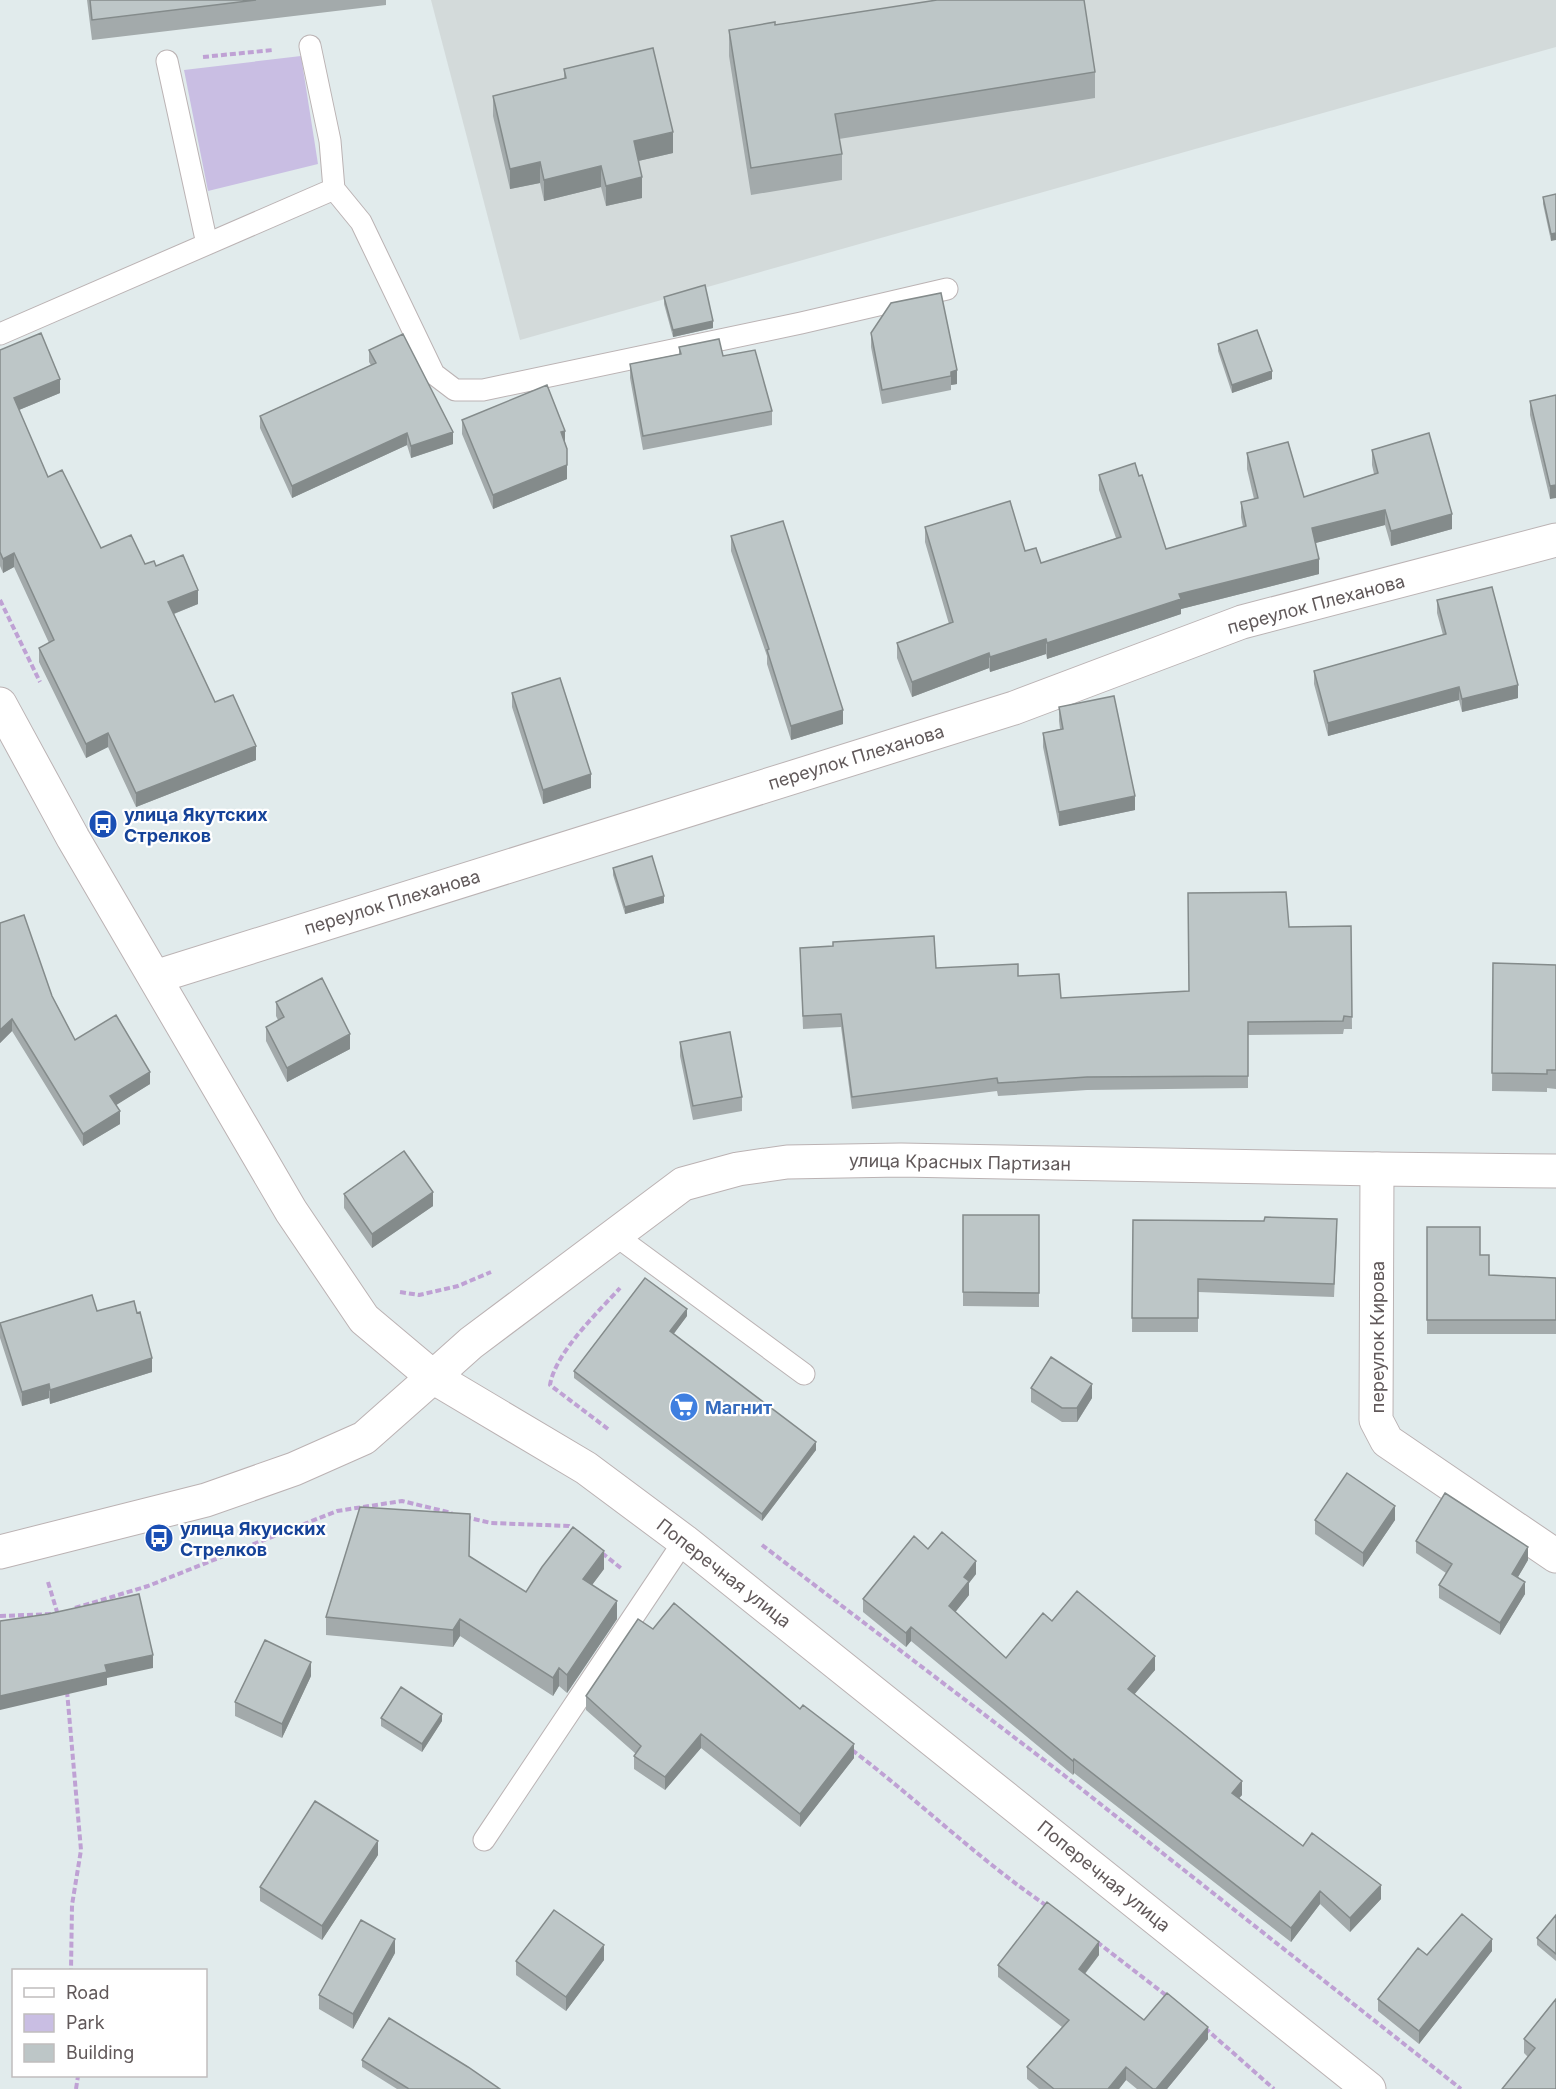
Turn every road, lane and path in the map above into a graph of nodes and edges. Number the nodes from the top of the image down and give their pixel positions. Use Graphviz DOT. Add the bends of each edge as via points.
graph roads {
  1 [pos="310,46"];
  2 [pos="167,61"];
  3 [pos="334,189"];
  4 [pos="207,244"];
  5 [pos="947,288"];
  6 [pos="0,334"];
  7 [pos="1556,540"];
  8 [pos="0,704"];
  9 [pos="155,977"];
  10 [pos="1377,1169"];
  11 [pos="1556,1171"];
  12 [pos="615,1235"];
  13 [pos="646,1258"];
  14 [pos="804,1374"];
  15 [pos="433,1377"];
  16 [pos="614,1433"];
  17 [pos="578,1533"];
  18 [pos="754,1539"];
  19 [pos="684,1541"];
  20 [pos="38,1544"];
  21 [pos="596,1548"];
  22 [pos="0,1552"];
  23 [pos="1556,1556"];
  24 [pos="650,1591"];
  25 [pos="57,1613"];
  26 [pos="0,1616"];
  27 [pos="59,1625"];
  28 [pos="66,1685"];
  29 [pos="850,1749"];
  30 [pos="484,1840"];
  31 [pos="1056,1912"];
  32 [pos="1091,1938"];
  33 [pos="71,1969"];
  34 [pos="1174,2001"];
  35 [pos="1199,2023"];
  36 [pos="1274,2089"];
  37 [pos="1369,2089"];
  38 [pos="1461,2089"];
  1 -- 2 [label="path"];
  1 -- 3 [label="lane" via="330,141"];
  2 -- 4 [label="lane"];
  3 -- 4 [label="lane"];
  3 -- 5 [label="lane" via="361,222 434,374 455,390 483,390"];
  4 -- 6 [label="lane"];
  7 -- 9 [label="street, переулок Плеханова" via="1242,622 1014,708"];
  8 -- 9 [label="street"];
  9 -- 15 [label="street" via="291,1211 364,1318"];
  10 -- 11 [label="street, улица Красных Партизан"];
  10 -- 12 [label="street, улица Красных Партизан" via="913,1160 787,1162 738,1169 683,1184"];
  10 -- 23 [label="street, переулок Кирова" via="1376,1420 1387,1441"];
  12 -- 13 [label="lane"];
  12 -- 15 [label="street, улица Красных Партизан" via="471,1343"];
  13 -- 14 [label="lane"];
  13 -- 16 [label="path" via="577,1336 552,1372 550,1385"];
  15 -- 19 [label="street, Поперечная улица" via="586,1468"];
  15 -- 20 [label="street" via="364,1438 294,1469 206,1500"];
  17 -- 25 [label="path" via="568,1526 491,1523 402,1501 391,1502 337,1511 148,1586"];
  18 -- 38 [label="path" via="1065,1776"];
  19 -- 24 [label="lane"];
  19 -- 37 [label="street, Поперечная улица"];
  20 -- 22 [label="street"];
  20 -- 25 [label="path"];
  21 -- 24 [label="path"];
  24 -- 30 [label="lane"];
  25 -- 26 [label="path"];
  25 -- 27 [label="path"];
  28 -- 33 [label="path" via="81,1850 72,1905"];
  29 -- 31 [label="path" via="1022,1889"];
  32 -- 34 [label="path"];
  35 -- 36 [label="path"];
}
